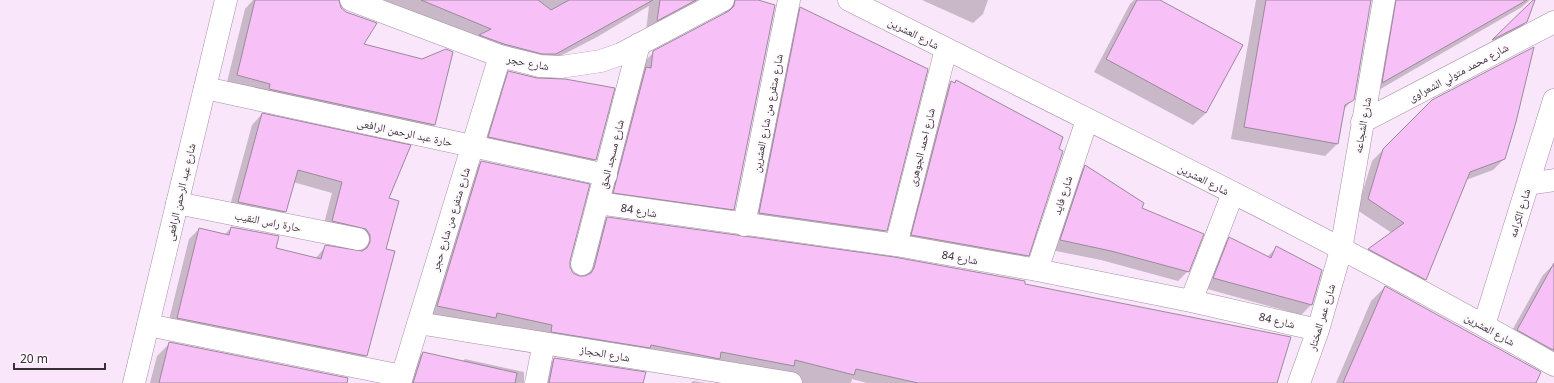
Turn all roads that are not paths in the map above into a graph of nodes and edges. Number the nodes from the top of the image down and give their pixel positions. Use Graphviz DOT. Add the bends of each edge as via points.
graph roads {
  1 [pos="226,0"];
  2 [pos="351,0"];
  3 [pos="723,0"];
  4 [pos="789,0"];
  5 [pos="849,0"];
  6 [pos="1384,0"];
  7 [pos="1554,22"];
  8 [pos="639,44"];
  9 [pos="946,49"];
  10 [pos="500,56"];
  11 [pos="205,88"];
  12 [pos="1554,100"];
  13 [pos="1087,120"];
  14 [pos="1362,122"];
  15 [pos="472,146"];
  16 [pos="606,175"];
  17 [pos="1554,180"];
  18 [pos="1528,184"];
  19 [pos="1234,193"];
  20 [pos="177,203"];
  21 [pos="598,203"];
  22 [pos="744,225"];
  23 [pos="358,239"];
  24 [pos="896,245"];
  25 [pos="1341,250"];
  26 [pos="582,264"];
  27 [pos="1037,270"];
  28 [pos="1191,301"];
  29 [pos="418,323"];
  30 [pos="148,325"];
  31 [pos="1484,325"];
  32 [pos="1318,330"];
  33 [pos="544,343"];
  34 [pos="1554,365"];
  35 [pos="685,375"];
  36 [pos="401,380"];
  37 [pos="134,383"];
  38 [pos="536,383"];
  39 [pos="791,383"];
  40 [pos="1299,383"];
  1 -- 11 [label="street, شارع عبد الرحمن الرافعى"];
  2 -- 10 [label="street, شارع حجر"];
  3 -- 8 [label="street, شارع حجر"];
  4 -- 22 [label="street, شارع متفرع من شارع العشرين"];
  5 -- 9 [label="street, شارع العشرين"];
  6 -- 14 [label="street, شارع الشجاعه"];
  7 -- 14 [label="street, شارع محمد متولي الشعراوى"];
  8 -- 10 [label="street, شارع حجر" via="602,61 560,67 540,66"];
  8 -- 16 [label="street, شارع مسجد الحق"];
  9 -- 13 [label="street, شارع العشرين"];
  9 -- 24 [label="street, شارع احمد الجوهرى"];
  10 -- 15 [label="street, شارع متفرع من شارع حجر"];
  11 -- 15 [label="street, حارة عبد الرحمن الرافعى"];
  11 -- 20 [label="street, شارع عبد الرحمن الرافعى"];
  12 -- 18 [label="street, شارع الكرامه"];
  13 -- 19 [label="street, شارع العشرين"];
  13 -- 27 [label="street, شارع فايد"];
  14 -- 25 [label="street, شارع الشجاعه"];
  15 -- 16 [label="street, حارة عبد الرحمن الرافعى"];
  15 -- 29 [label="street, شارع متفرع من شارع حجر"];
  16 -- 21 [label="street, شارع مسجد الحق"];
  17 -- 18 [label="street"];
  18 -- 31 [label="street, شارع الكرامه"];
  19 -- 25 [label="street, شارع العشرين"];
  19 -- 28 [label="street"];
  20 -- 23 [label="street, حارة راس النقيب"];
  20 -- 30 [label="street, شارع عبد الرحمن الرافعى"];
  21 -- 22 [label="street, شارع 84"];
  21 -- 26 [label="street, شارع مسجد الحق"];
  22 -- 24 [label="street, شارع 84"];
  24 -- 27 [label="street, شارع 84"];
  25 -- 31 [label="street, شارع العشرين"];
  25 -- 32 [label="street, شارع عمر المختار"];
  27 -- 28 [label="street, شارع 84"];
  28 -- 32 [label="street, شارع 84"];
  29 -- 33 [label="street, شارع الحجاز"];
  29 -- 36 [label="street, شارع متفرع من شارع حجر"];
  30 -- 36 [label="street"];
  30 -- 37 [label="street, شارع عبد الرحمن الرافعى"];
  31 -- 34 [label="street, شارع العشرين"];
  32 -- 40 [label="street, شارع عمر المختار"];
  33 -- 35 [label="street, شارع الحجاز"];
  33 -- 38 [label="street"];
  35 -- 39 [label="street, شارع الحجاز"];
}
